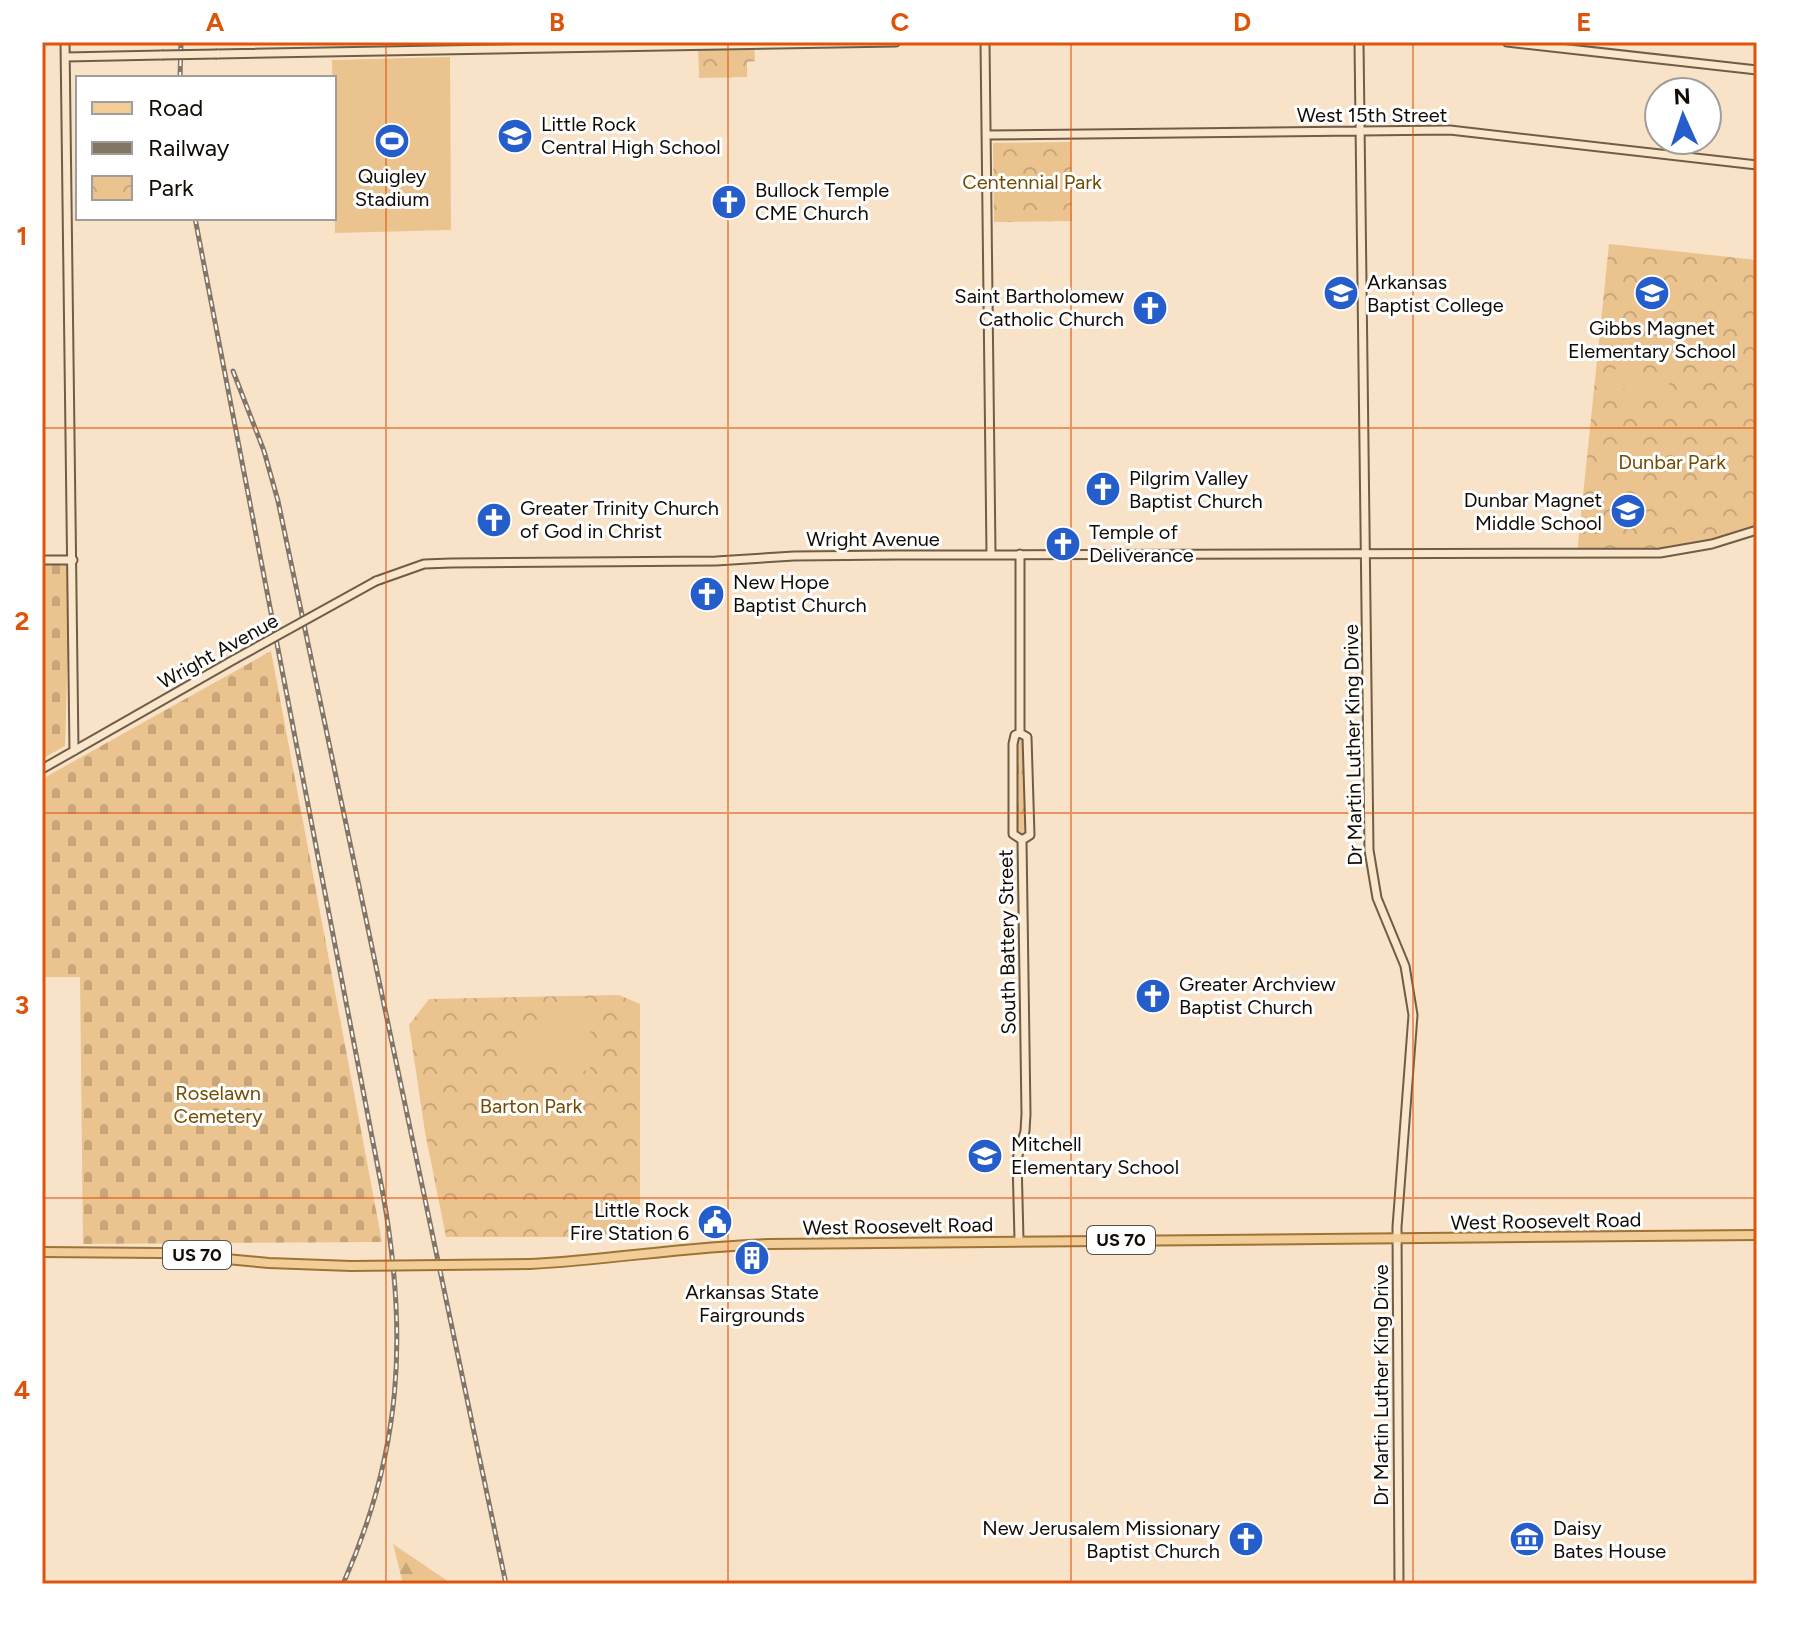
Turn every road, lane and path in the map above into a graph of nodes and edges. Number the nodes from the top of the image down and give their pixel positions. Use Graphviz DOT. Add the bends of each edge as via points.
graph roads {
  1 [pos="65,42"];
  2 [pos="896,42"];
  3 [pos="985,42"];
  4 [pos="1359,42"];
  5 [pos="1507,42"];
  6 [pos="66,57"];
  7 [pos="1757,70"];
  8 [pos="1360,131"];
  9 [pos="986,135"];
  10 [pos="1757,165"];
  11 [pos="1757,530"];
  12 [pos="1364,553"];
  13 [pos="991,554"];
  14 [pos="1020,554"];
  15 [pos="42,560"];
  16 [pos="73,560"];
  17 [pos="1020,733"];
  18 [pos="74,751"];
  19 [pos="42,769"];
  20 [pos="1022,840"];
  21 [pos="1757,1235"];
  22 [pos="1397,1238"];
  23 [pos="1019,1240"];
  24 [pos="42,1252"];
  25 [pos="1399,1584"];
  1 -- 6 [label="main road"];
  2 -- 6 [label="main road, bridge"];
  3 -- 9 [label="main road"];
  4 -- 8 [label="main road, Dr Martin Luther King Drive"];
  5 -- 7 [label="main road"];
  6 -- 16 [label="main road"];
  8 -- 9 [label="main road, West 15th Street"];
  8 -- 10 [label="main road, West 15th Street" via="1450,130"];
  8 -- 12 [label="main road, Dr Martin Luther King Drive"];
  9 -- 13 [label="main road"];
  11 -- 12 [label="main road, Wright Avenue" via="1660,553"];
  12 -- 14 [label="main road, Wright Avenue"];
  12 -- 22 [label="main road, Dr Martin Luther King Drive" via="1371,866 1381,909 1405,966 1413,1015"];
  13 -- 14 [label="main road, Wright Avenue"];
  13 -- 18 [label="main road, Wright Avenue, bridge" via="417,566 376,581"];
  14 -- 17 [label="main road, South Battery Street"];
  15 -- 16 [label="main road"];
  16 -- 18 [label="main road"];
  17 -- 20 [label="main road" via="1027,744 1030,835"];
  17 -- 20 [label="main road, South Battery Street" via="1013,744 1013,834"];
  18 -- 19 [label="main road, Wright Avenue"];
  20 -- 23 [label="main road, South Battery Street" via="1026,1114 1017,1159"];
  21 -- 22 [label="main road, West Roosevelt Road / US 70"];
  22 -- 23 [label="main road, West Roosevelt Road / US 70"];
  22 -- 25 [label="main road, Dr Martin Luther King Drive"];
  23 -- 24 [label="main road, West Roosevelt Road / US 70, bridge" via="726,1245 530,1264 351,1266 161,1253"];
}
